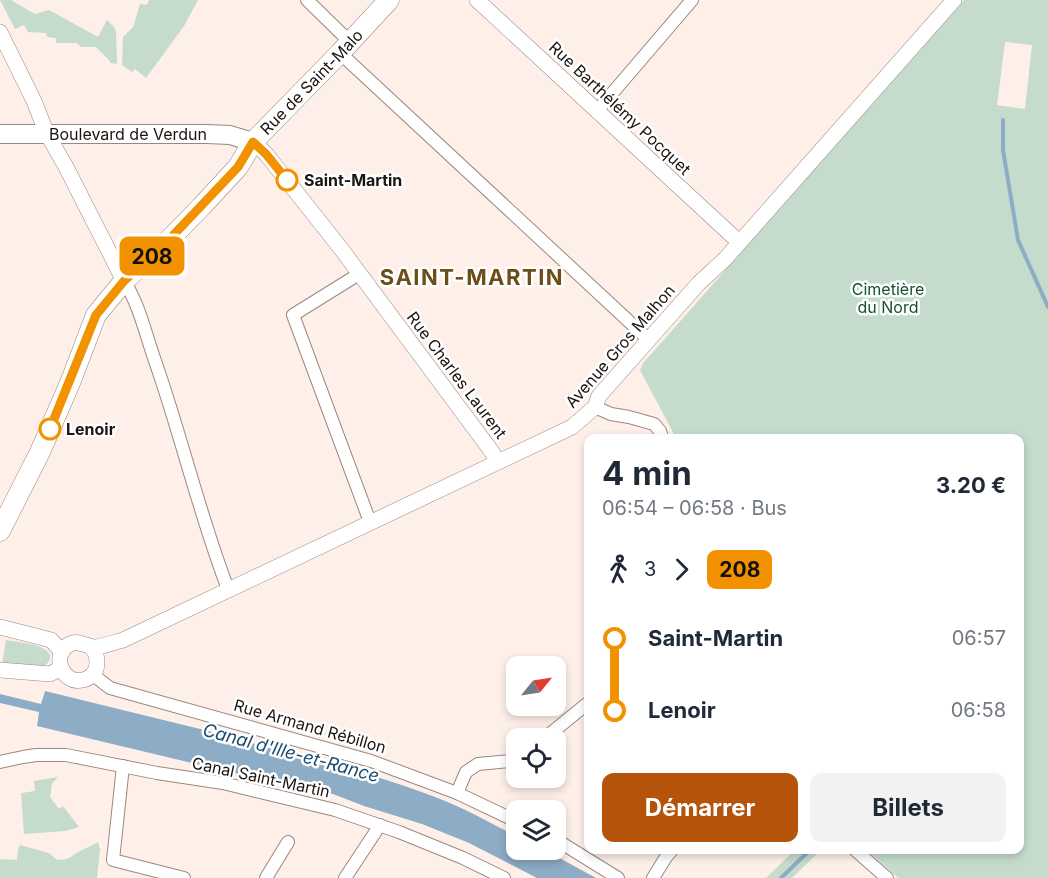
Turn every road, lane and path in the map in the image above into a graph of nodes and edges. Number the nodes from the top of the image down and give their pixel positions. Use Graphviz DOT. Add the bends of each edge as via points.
graph roads {
  1 [pos="307,0"];
  2 [pos="389,0"];
  3 [pos="477,0"];
  4 [pos="692,0"];
  5 [pos="954,0"];
  6 [pos="0,32"];
  7 [pos="345,47"];
  8 [pos="597,111"];
  9 [pos="0,134"];
  10 [pos="47,134"];
  11 [pos="253,142"];
  12 [pos="739,242"];
  13 [pos="359,274"];
  14 [pos="124,281"];
  15 [pos="649,340"];
  16 [pos="595,407"];
  17 [pos="661,434"];
  18 [pos="497,461"];
  19 [pos="370,522"];
  20 [pos="3,526"];
  21 [pos="0,542"];
  22 [pos="228,589"];
  23 [pos="0,627"];
  24 [pos="123,640"];
  25 [pos="90,647"];
  26 [pos="62,652"];
  27 [pos="61,668"];
  28 [pos="95,669"];
  29 [pos="0,670"];
  30 [pos="584,706"];
  31 [pos="557,728"];
  32 [pos="506,761"];
  33 [pos="0,762"];
  34 [pos="123,766"];
  35 [pos="457,793"];
  36 [pos="506,817"];
  37 [pos="380,825"];
  38 [pos="288,842"];
  39 [pos="566,846"];
  40 [pos="669,854"];
  41 [pos="860,854"];
  42 [pos="184,878"];
  43 [pos="266,878"];
  44 [pos="345,878"];
  45 [pos="504,878"];
  46 [pos="618,878"];
  47 [pos="653,878"];
  48 [pos="887,878"];
  1 -- 7 [label="street"];
  2 -- 7 [label="main road, Rue de Saint-Malo"];
  3 -- 8 [label="street, Rue Barthélémy Pocquet"];
  4 -- 8 [label="street"];
  5 -- 12 [label="street, Avenue Gros Malhon"];
  6 -- 10 [label="street"];
  7 -- 11 [label="main road, Rue de Saint-Malo"];
  7 -- 15 [label="street"];
  8 -- 12 [label="street, Rue Barthélémy Pocquet"];
  9 -- 10 [label="main road, Boulevard de Verdun"];
  10 -- 11 [label="main road, Boulevard de Verdun" via="207,134"];
  10 -- 14 [label="street"];
  11 -- 13 [label="street, Rue Charles Laurent"];
  11 -- 14 [label="main road, Rue de Saint-Malo" via="238,167"];
  12 -- 15 [label="street, Avenue Gros Malhon"];
  13 -- 18 [label="street, Rue Charles Laurent"];
  13 -- 19 [label="street" via="293,315"];
  14 -- 20 [label="main road, Rue de Saint-Malo" via="96,315 40,452"];
  14 -- 22 [label="street" via="161,377"];
  15 -- 16 [label="street, Avenue Gros Malhon" via="599,396"];
  16 -- 17 [label="street" via="654,424"];
  16 -- 18 [label="street, Avenue Gros Malhon" via="562,433"];
  18 -- 19 [label="street, Avenue Gros Malhon"];
  19 -- 22 [label="street, Avenue Gros Malhon"];
  20 -- 21 [label="main road, Rue de Saint-Malo"];
  22 -- 24 [label="street, Avenue Gros Malhon"];
  23 -- 26 [label="street" via="51,640"];
  24 -- 25 [label="street, Avenue Gros Malhon"];
  24 -- 28 [label="street, Avenue Gros Malhon"];
  25 -- 26 [label="street" via="76,642"];
  25 -- 28 [label="street" via="95,651"];
  26 -- 27 [label="street"];
  27 -- 28 [label="street" via="75,680 87,678"];
  27 -- 29 [label="street" via="50,674"];
  28 -- 35 [label="street, Rue Armand Rébillon" via="100,682 110,688 371,761"];
  30 -- 31 [label="street"];
  32 -- 35 [label="street" via="478,764 466,772"];
  33 -- 34 [label="street, Canal Saint-Martin" via="36,755 66,755"];
  34 -- 37 [label="street, Canal Saint-Martin" via="223,783"];
  34 -- 42 [label="street" via="112,860"];
  35 -- 36 [label="street, Rue Armand Rébillon"];
  37 -- 44 [label="street"];
  37 -- 45 [label="street, Canal Saint-Martin"];
  38 -- 43 [label="street"];
  39 -- 46 [label="street"];
  40 -- 47 [label="street"];
  41 -- 48 [label="street"];
}
